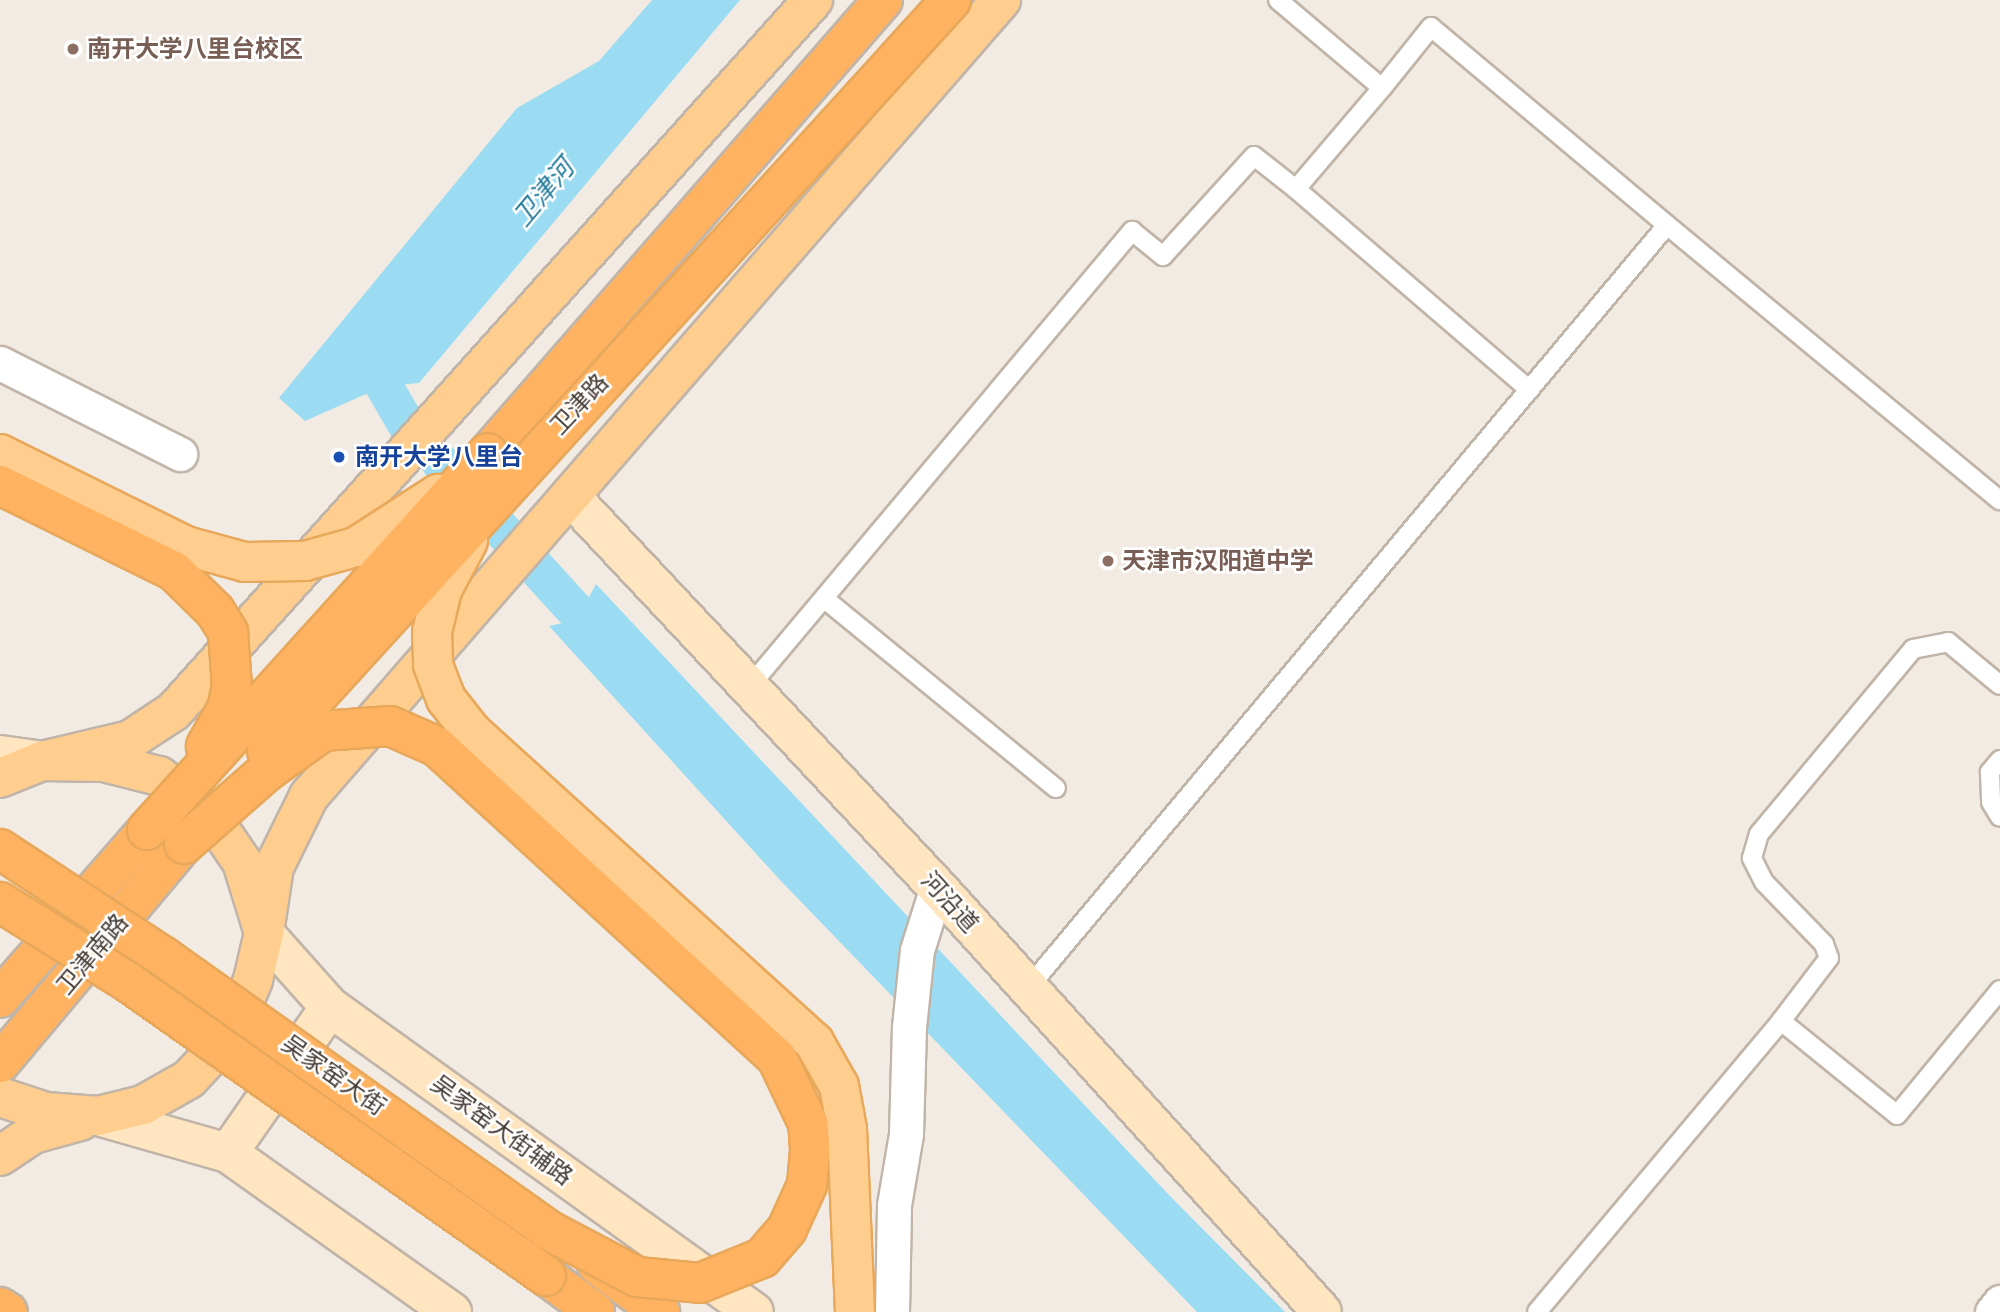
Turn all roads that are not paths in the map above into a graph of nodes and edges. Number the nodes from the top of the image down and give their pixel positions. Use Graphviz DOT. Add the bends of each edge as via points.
graph roads {
  1 [pos="813,0"];
  2 [pos="883,0"];
  3 [pos="951,0"];
  4 [pos="1001,0"];
  5 [pos="1278,0"];
  6 [pos="1382,88"];
  7 [pos="1296,189"];
  8 [pos="1667,225"];
  9 [pos="0,363"];
  10 [pos="1530,390"];
  11 [pos="0,454"];
  12 [pos="180,454"];
  13 [pos="496,469"];
  14 [pos="0,485"];
  15 [pos="570,498"];
  16 [pos="2000,500"];
  17 [pos="826,600"];
  18 [pos="2000,685"];
  19 [pos="749,688"];
  20 [pos="0,755"];
  21 [pos="2000,760"];
  22 [pos="42,761"];
  23 [pos="0,778"];
  24 [pos="1056,788"];
  25 [pos="2000,817"];
  26 [pos="148,830"];
  27 [pos="184,844"];
  28 [pos="0,849"];
  29 [pos="937,887"];
  30 [pos="0,902"];
  31 [pos="264,933"];
  32 [pos="1028,988"];
  33 [pos="2000,990"];
  34 [pos="0,998"];
  35 [pos="330,1007"];
  36 [pos="1781,1021"];
  37 [pos="0,1063"];
  38 [pos="0,1097"];
  39 [pos="98,1116"];
  40 [pos="228,1153"];
  41 [pos="0,1156"];
  42 [pos="548,1230"];
  43 [pos="546,1276"];
  44 [pos="2000,1302"];
  45 [pos="0,1307"];
  46 [pos="8,1312"];
  47 [pos="452,1312"];
  48 [pos="582,1312"];
  49 [pos="595,1312"];
  50 [pos="660,1312"];
  51 [pos="754,1312"];
  52 [pos="855,1312"];
  53 [pos="892,1312"];
  54 [pos="1322,1312"];
  55 [pos="1537,1312"];
  56 [pos="1992,1312"];
  1 -- 22 [label="main road" via="174,711 130,740"];
  2 -- 13 [label="highway, 卫津路"];
  3 -- 13 [label="highway, 卫津路, bridge"];
  4 -- 15 [label="main road"];
  5 -- 6 [label="lane"];
  6 -- 7 [label="lane"];
  6 -- 8 [label="lane" via="1431,27"];
  7 -- 10 [label="lane"];
  7 -- 17 [label="lane" via="1254,156 1163,256 1132,231"];
  8 -- 10 [label="lane"];
  8 -- 16 [label="lane"];
  9 -- 12 [label="street"];
  10 -- 32 [label="lane"];
  11 -- 13 [label="main road, bridge" via="186,546 226,559 266,562 304,561 373,540"];
  13 -- 26 [label="highway, 卫津路, bridge"];
  13 -- 27 [label="highway, 卫津路, bridge"];
  13 -- 52 [label="main road, bridge" via="442,590 432,632 437,678 472,732 814,1042 839,1086 847,1129"];
  14 -- 26 [label="highway, bridge" via="174,571 198,589 228,632 232,675 227,709"];
  15 -- 19 [label="street, 河沿道"];
  15 -- 31 [label="main road" via="309,796 274,867"];
  17 -- 19 [label="lane"];
  17 -- 24 [label="lane"];
  18 -- 36 [label="lane" via="1948,642 1913,649 1759,834 1752,858 1764,882 1825,944 1829,958"];
  19 -- 29 [label="street, 河沿道"];
  20 -- 22 [label="street"];
  21 -- 25 [label="lane" via="1990,772 1991,802"];
  22 -- 23 [label="main road"];
  22 -- 31 [label="main road" via="104,762 159,776 208,813 242,862"];
  26 -- 34 [label="highway, 卫津南路, bridge"];
  27 -- 37 [label="highway, 卫津南路, bridge"];
  27 -- 42 [label="highway, bridge" via="266,772 323,732 360,725 416,735 438,747 607,897 776,1058 808,1123 810,1149 807,1185 787,1229 762,1258 700,1283 670,1282 638,1277"];
  28 -- 42 [label="highway, 吴家窑大街, bridge" via="164,957"];
  29 -- 32 [label="street, 河沿道"];
  29 -- 53 [label="street" via="917,950 906,1134 894,1205"];
  30 -- 43 [label="highway, 吴家窑大街, bridge" via="278,1084"];
  31 -- 35 [label="street, 吴家窑大街辅路"];
  31 -- 39 [label="main road" via="253,980 230,1034 189,1079 143,1105"];
  32 -- 54 [label="street, 河沿道"];
  33 -- 36 [label="lane" via="1896,1115"];
  35 -- 40 [label="street"];
  35 -- 51 [label="street, 吴家窑大街辅路"];
  36 -- 55 [label="lane"];
  38 -- 39 [label="main road" via="46,1112"];
  39 -- 40 [label="street"];
  39 -- 41 [label="main road" via="33,1135"];
  40 -- 47 [label="street"];
  42 -- 50 [label="highway, 吴家窑大街, bridge"];
  43 -- 48 [label="highway"];
  43 -- 49 [label="highway, 吴家窑大街"];
  44 -- 56 [label="street"];
  45 -- 46 [label="highway"];
}
